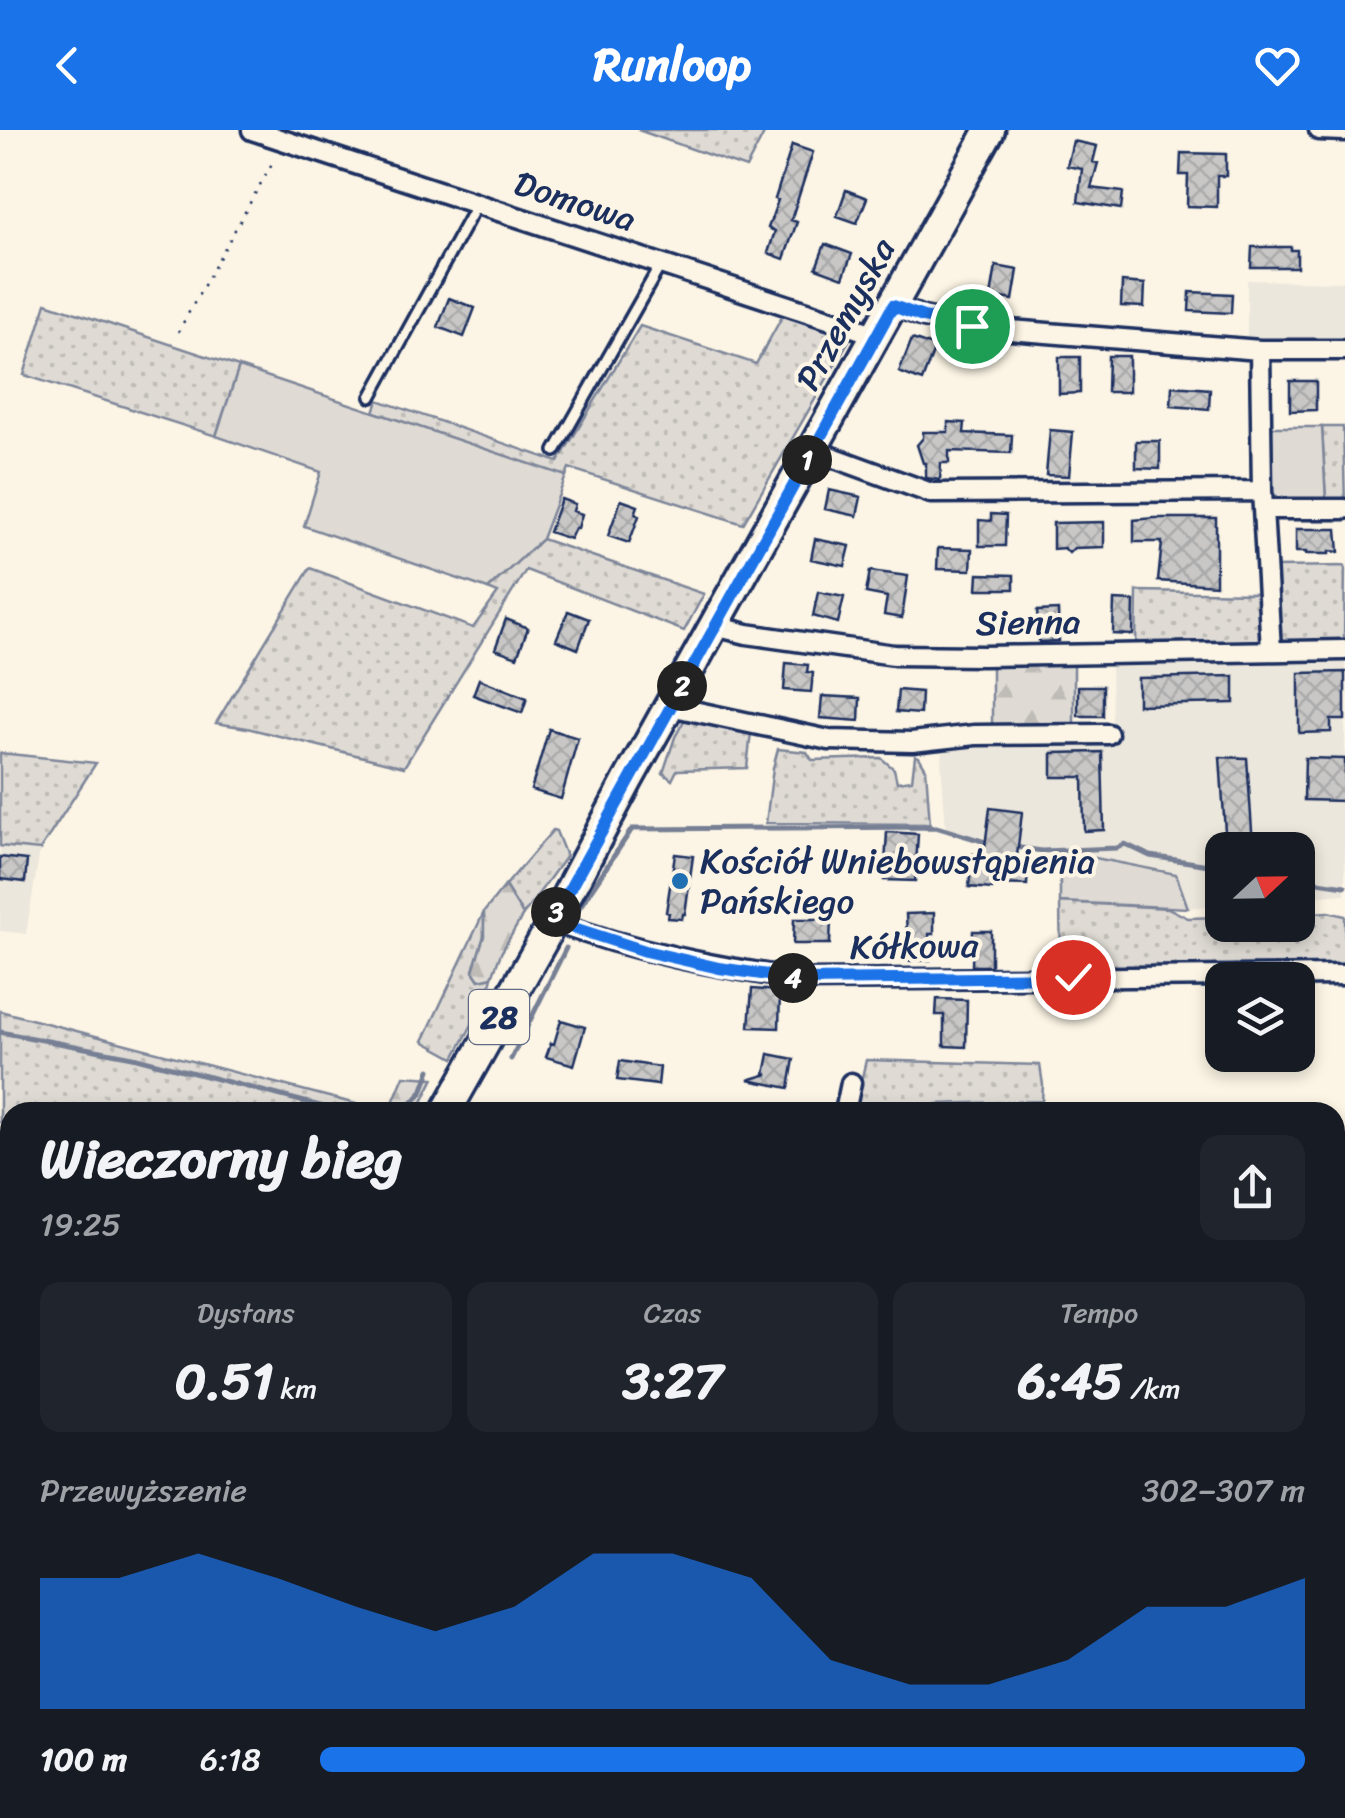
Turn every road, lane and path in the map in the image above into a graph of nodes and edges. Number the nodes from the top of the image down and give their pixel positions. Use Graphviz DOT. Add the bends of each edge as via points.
graph roads {
  1 [pos="252,130"];
  2 [pos="990,130"];
  3 [pos="1319,130"];
  4 [pos="1345,131"];
  5 [pos="285,140"];
  6 [pos="476,204"];
  7 [pos="662,264"];
  8 [pos="893,306"];
  9 [pos="178,332"];
  10 [pos="877,335"];
  11 [pos="1260,350"];
  12 [pos="1345,350"];
  13 [pos="370,397"];
  14 [pos="813,450"];
  15 [pos="556,451"];
  16 [pos="1263,500"];
  17 [pos="1345,510"];
  18 [pos="715,626"];
  19 [pos="1271,650"];
  20 [pos="1345,650"];
  21 [pos="670,706"];
  22 [pos="1108,734"];
  23 [pos="552,921"];
  24 [pos="1345,975"];
  25 [pos="851,1083"];
  26 [pos="452,1102"];
  27 [pos="847,1102"];
  1 -- 5 [label="street, Domowa"];
  2 -- 8 [label="main road, Przemyska / 28"];
  3 -- 4 [label="street"];
  5 -- 6 [label="street, Domowa"];
  5 -- 9 [label="path"];
  6 -- 7 [label="street, Domowa"];
  6 -- 13 [label="lane"];
  7 -- 10 [label="street, Domowa"];
  7 -- 15 [label="lane"];
  8 -- 10 [label="main road, Przemyska / 28"];
  8 -- 11 [label="street" via="972,326"];
  10 -- 14 [label="main road, Przemyska / 28"];
  11 -- 12 [label="street"];
  11 -- 16 [label="street"];
  14 -- 16 [label="street" via="931,493"];
  14 -- 18 [label="main road, Przemyska / 28"];
  16 -- 17 [label="street"];
  16 -- 19 [label="street"];
  18 -- 19 [label="street, Sienna" via="894,655"];
  18 -- 21 [label="main road, Przemyska / 28"];
  19 -- 20 [label="street, Sienna"];
  21 -- 22 [label="street" via="828,740"];
  21 -- 23 [label="main road, Przemyska / 28"];
  23 -- 24 [label="street, Kółkowa" via="645,951 803,980"];
  23 -- 26 [label="main road, Przemyska / 28"];
  25 -- 27 [label="street"];
}
